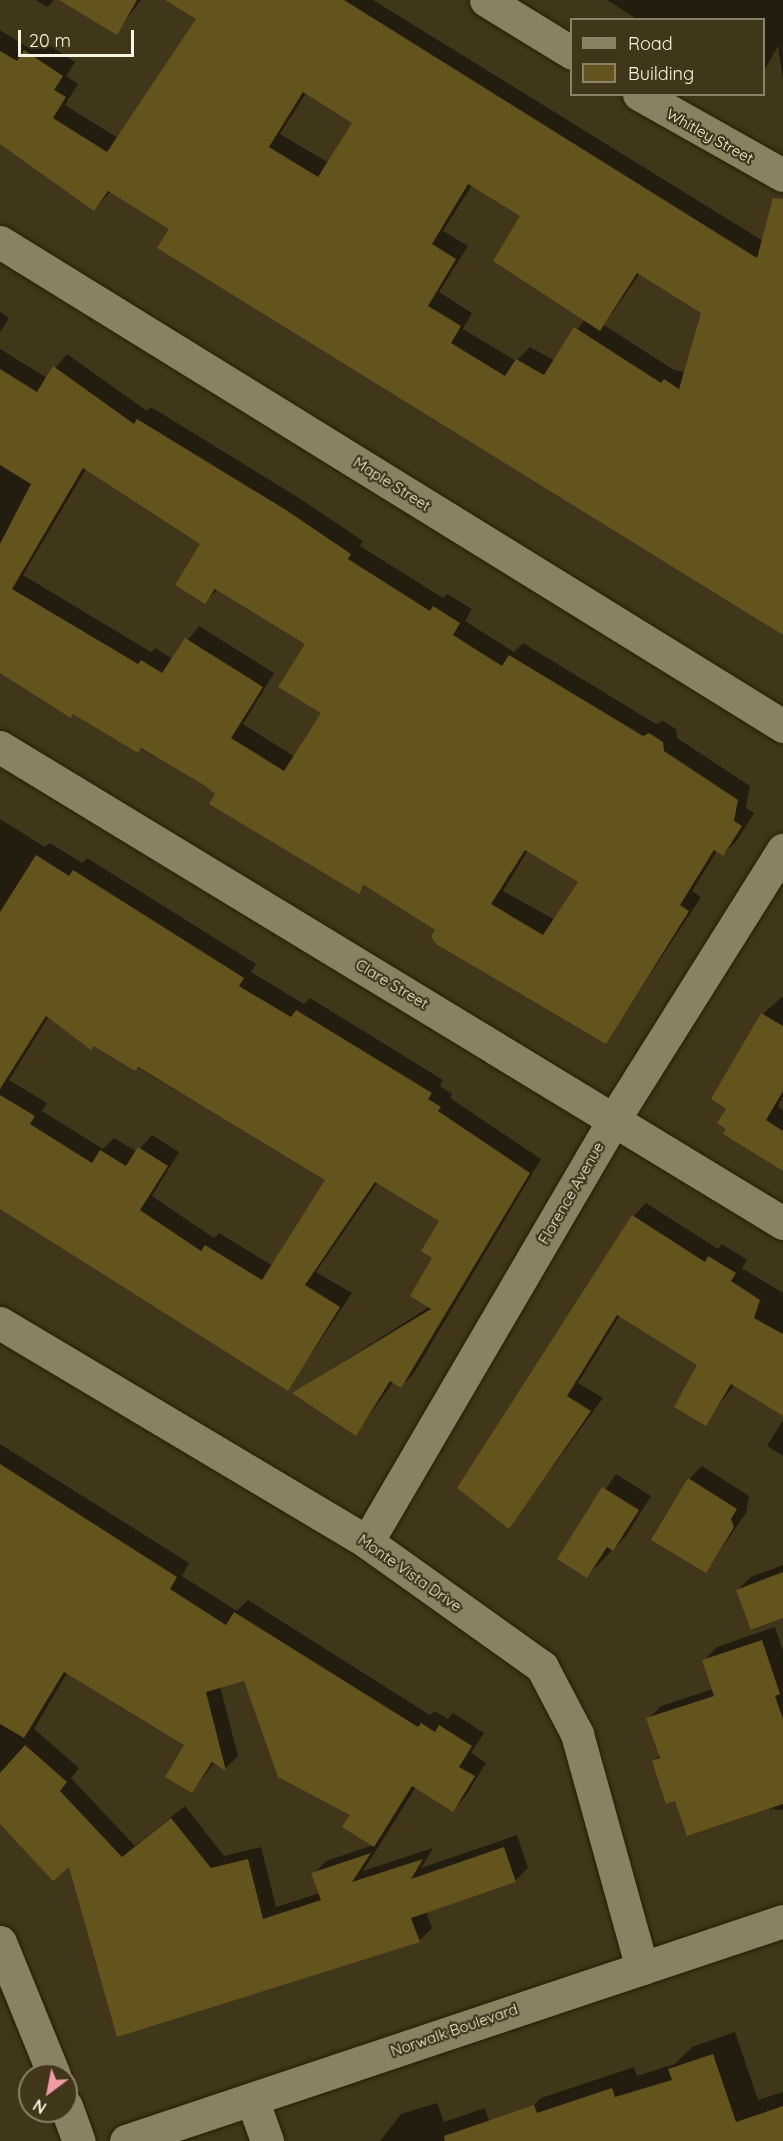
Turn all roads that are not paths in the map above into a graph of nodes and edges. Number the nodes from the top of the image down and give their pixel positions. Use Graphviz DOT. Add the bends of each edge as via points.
graph roads {
  1 [pos="486,0"];
  2 [pos="570,52"];
  3 [pos="643,96"];
  4 [pos="783,175"];
  5 [pos="0,242"];
  6 [pos="783,726"];
  7 [pos="0,747"];
  8 [pos="783,850"];
  9 [pos="614,1119"];
  10 [pos="783,1223"];
  11 [pos="0,1323"];
  12 [pos="367,1542"];
  13 [pos="783,1921"];
  14 [pos="0,1942"];
  15 [pos="642,1968"];
  16 [pos="49,2063"];
  17 [pos="252,2099"];
  18 [pos="73,2123"];
  19 [pos="80,2141"];
  20 [pos="126,2141"];
  21 [pos="267,2141"];
  1 -- 2 [label="street"];
  3 -- 4 [label="street, Whitley Street"];
  5 -- 6 [label="street, Maple Street"];
  7 -- 9 [label="street, Clare Street"];
  8 -- 9 [label="street, Florence Avenue"];
  9 -- 10 [label="street, Clare Street"];
  9 -- 12 [label="street, Florence Avenue"];
  11 -- 12 [label="street, Monte Vista Drive"];
  12 -- 15 [label="street, Monte Vista Drive" via="542,1667 576,1734"];
  13 -- 15 [label="street, Norwalk Boulevard"];
  14 -- 16 [label="street"];
  15 -- 17 [label="street, Norwalk Boulevard"];
  17 -- 20 [label="street, Norwalk Boulevard"];
  17 -- 21 [label="street"];
  18 -- 19 [label="street"];
}
